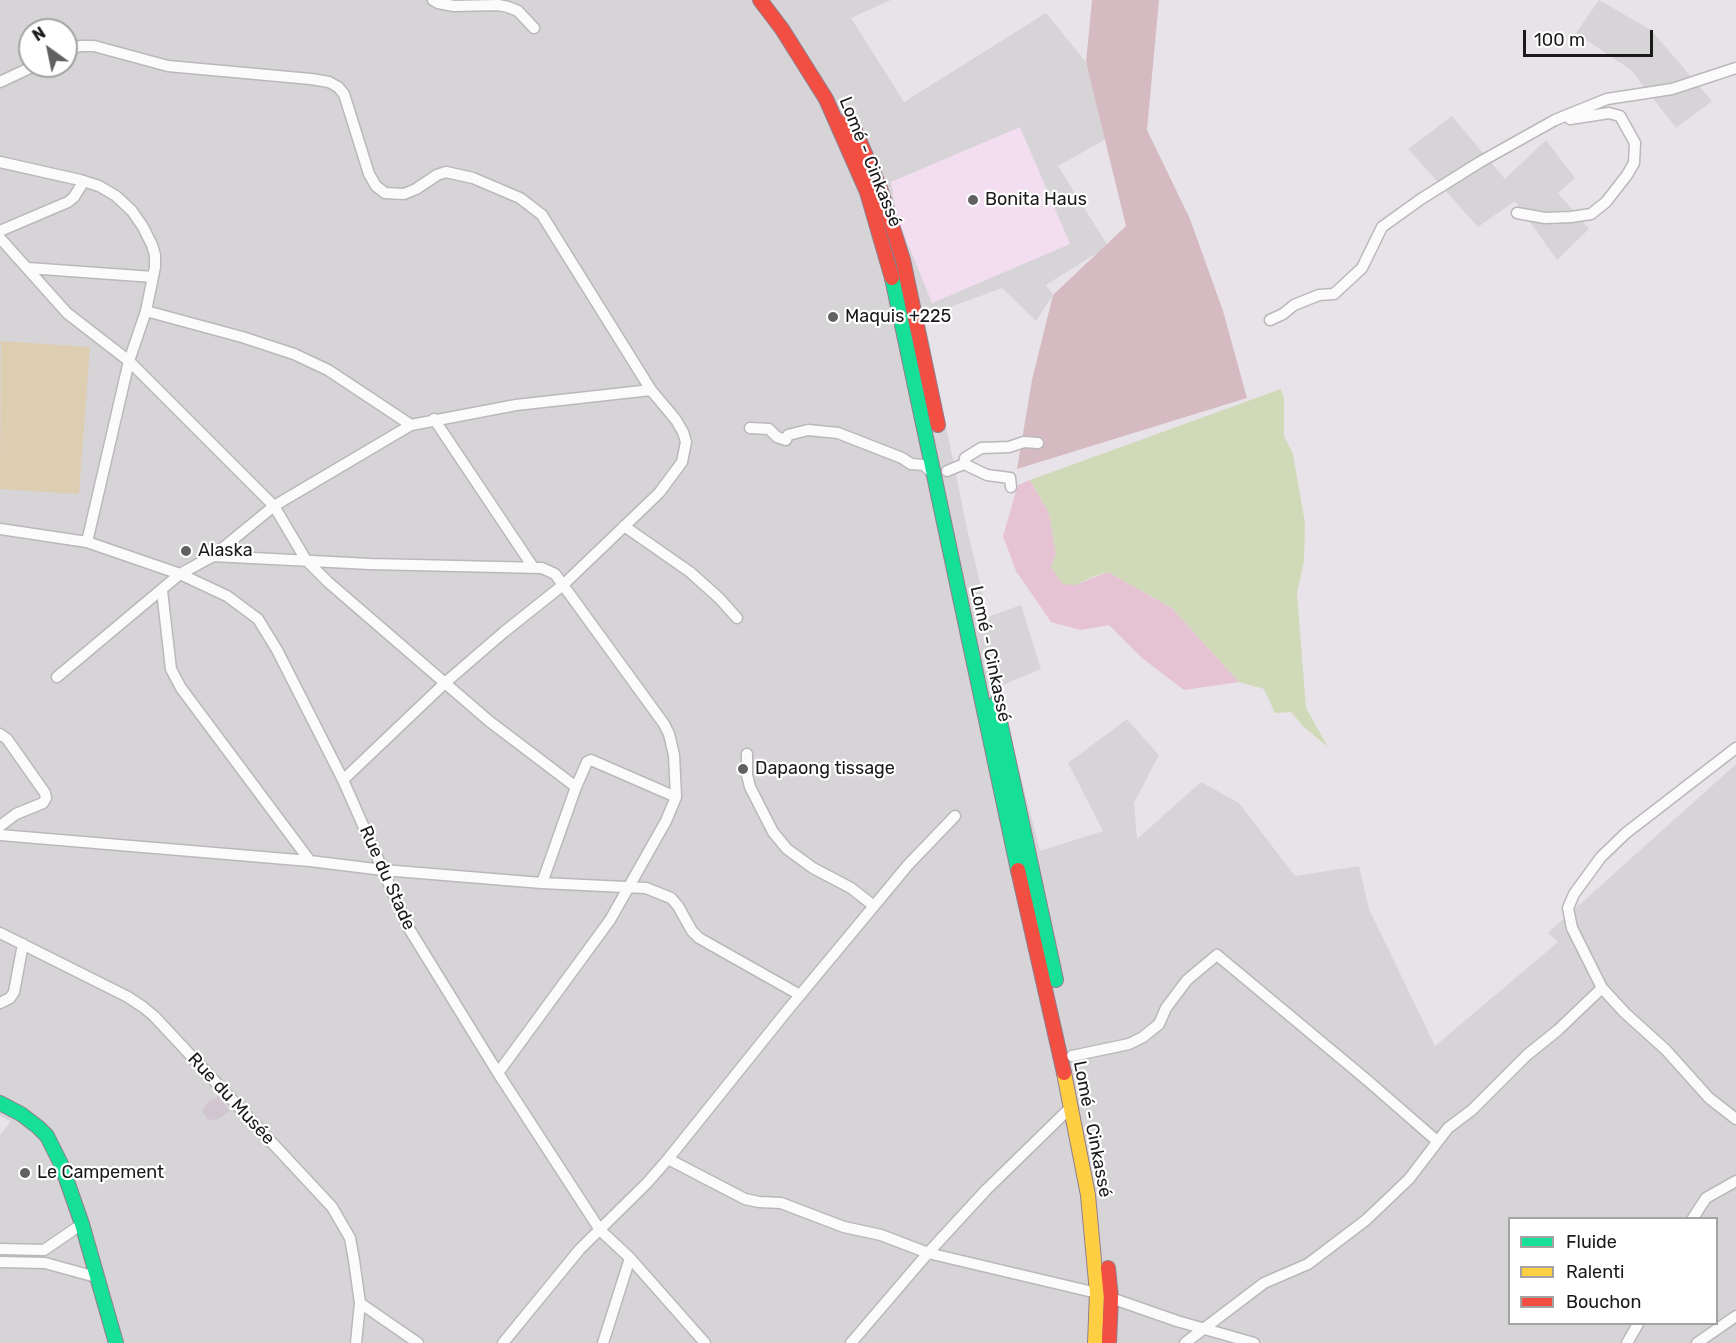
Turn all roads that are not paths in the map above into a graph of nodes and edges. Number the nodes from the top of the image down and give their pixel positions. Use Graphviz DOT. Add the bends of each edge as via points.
graph roads {
  1 [pos="434,0"];
  2 [pos="760,0"];
  3 [pos="776,0"];
  4 [pos="534,28"];
  5 [pos="78,47"];
  6 [pos="1736,68"];
  7 [pos="18,74"];
  8 [pos="0,82"];
  9 [pos="832,95"];
  10 [pos="1555,120"];
  11 [pos="0,162"];
  12 [pos="84,181"];
  13 [pos="1517,213"];
  14 [pos="0,231"];
  15 [pos="0,238"];
  16 [pos="27,268"];
  17 [pos="153,277"];
  18 [pos="146,311"];
  19 [pos="1269,320"];
  20 [pos="129,361"];
  21 [pos="651,390"];
  22 [pos="434,419"];
  23 [pos="411,425"];
  24 [pos="750,428"];
  25 [pos="941,440"];
  26 [pos="1038,443"];
  27 [pos="964,464"];
  28 [pos="942,469"];
  29 [pos="1011,487"];
  30 [pos="274,506"];
  31 [pos="624,526"];
  32 [pos="0,529"];
  33 [pos="87,542"];
  34 [pos="213,556"];
  35 [pos="306,560"];
  36 [pos="532,567"];
  37 [pos="180,574"];
  38 [pos="563,585"];
  39 [pos="162,591"];
  40 [pos="737,618"];
  41 [pos="57,677"];
  42 [pos="446,682"];
  43 [pos="0,734"];
  44 [pos="1736,748"];
  45 [pos="747,754"];
  46 [pos="343,780"];
  47 [pos="576,787"];
  48 [pos="676,797"];
  49 [pos="955,816"];
  50 [pos="0,826"];
  51 [pos="0,835"];
  52 [pos="310,861"];
  53 [pos="383,870"];
  54 [pos="543,883"];
  55 [pos="628,888"];
  56 [pos="874,906"];
  57 [pos="0,933"];
  58 [pos="23,944"];
  59 [pos="1602,988"];
  60 [pos="800,994"];
  61 [pos="0,1003"];
  62 [pos="1072,1056"];
  63 [pos="498,1073"];
  64 [pos="0,1103"];
  65 [pos="1077,1105"];
  66 [pos="1736,1119"];
  67 [pos="1437,1142"];
  68 [pos="668,1159"];
  69 [pos="1736,1180"];
  70 [pos="1694,1217"];
  71 [pos="81,1224"];
  72 [pos="600,1230"];
  73 [pos="0,1249"];
  74 [pos="928,1253"];
  75 [pos="630,1258"];
  76 [pos="0,1262"];
  77 [pos="96,1277"];
  78 [pos="1097,1293"];
  79 [pos="1111,1298"];
  80 [pos="360,1303"];
  81 [pos="1733,1322"];
  82 [pos="1637,1325"];
  83 [pos="1204,1328"];
  84 [pos="505,1342"];
  85 [pos="116,1343"];
  86 [pos="356,1343"];
  87 [pos="418,1343"];
  88 [pos="603,1343"];
  89 [pos="705,1343"];
  90 [pos="851,1343"];
  91 [pos="1095,1343"];
  92 [pos="1109,1343"];
  93 [pos="1185,1343"];
  94 [pos="1254,1343"];
  95 [pos="1627,1343"];
  96 [pos="1697,1343"];
  1 -- 4 [label="street" via="454,6 508,7 518,11"];
  2 -- 9 [label="main road, Lomé - Cinkassé"];
  3 -- 9 [label="main road, Lomé - Cinkassé"];
  5 -- 21 [label="street" via="94,46 168,66 311,79 338,87 348,103 369,174 385,193 404,194 437,175 458,173 520,198 542,215"];
  6 -- 10 [label="street" via="1672,89 1607,99"];
  7 -- 8 [label="street"];
  9 -- 25 [label="main road, Lomé - Cinkassé" via="880,188 903,260"];
  9 -- 28 [label="main road, Lomé - Cinkassé" via="879,227"];
  10 -- 13 [label="street" via="1609,113 1620,116 1635,144 1634,163 1606,202 1591,214 1545,218"];
  10 -- 19 [label="street" via="1480,162 1382,227 1362,268 1334,294 1319,295 1294,305"];
  11 -- 12 [label="street"];
  12 -- 14 [label="street" via="68,202"];
  12 -- 17 [label="street" via="116,196 132,211 152,245"];
  15 -- 16 [label="street"];
  16 -- 17 [label="street"];
  16 -- 20 [label="street" via="68,313"];
  17 -- 18 [label="street"];
  18 -- 20 [label="street"];
  18 -- 23 [label="street" via="302,358 328,370"];
  20 -- 30 [label="street"];
  20 -- 33 [label="street"];
  21 -- 22 [label="street" via="516,405"];
  21 -- 31 [label="street" via="676,420 686,451 659,493"];
  22 -- 23 [label="street"];
  22 -- 36 [label="street"];
  23 -- 30 [label="street"];
  24 -- 28 [label="street" via="769,429 786,440 788,435 808,430 838,433 911,464"];
  26 -- 27 [label="street" via="981,448 965,458"];
  27 -- 28 [label="street"];
  27 -- 29 [label="street" via="987,475 1010,478"];
  28 -- 62 [label="main road, Lomé - Cinkassé"];
  28 -- 65 [label="main road, Lomé - Cinkassé" via="993,755"];
  30 -- 34 [label="street"];
  30 -- 35 [label="street"];
  31 -- 38 [label="street"];
  31 -- 40 [label="street" via="690,572"];
  32 -- 33 [label="street, Rue du Stade"];
  33 -- 37 [label="street, Rue du Stade"];
  34 -- 35 [label="street"];
  34 -- 37 [label="street"];
  35 -- 36 [label="street"];
  35 -- 42 [label="street"];
  36 -- 38 [label="street" via="551,570"];
  37 -- 39 [label="street"];
  37 -- 46 [label="street, Rue du Stade" via="227,596 258,619 278,650"];
  38 -- 42 [label="street"];
  38 -- 48 [label="street" via="664,724 674,755"];
  39 -- 41 [label="street"];
  39 -- 52 [label="street" via="171,669 181,688"];
  42 -- 46 [label="street"];
  42 -- 47 [label="street" via="489,721"];
  43 -- 50 [label="street" via="46,798"];
  44 -- 59 [label="street" via="1626,833 1601,857 1574,894 1568,908 1569,918"];
  45 -- 56 [label="street" via="750,787 773,832 787,849"];
  46 -- 53 [label="street, Rue du Stade"];
  47 -- 48 [label="street" via="591,760"];
  47 -- 54 [label="street"];
  48 -- 55 [label="street"];
  49 -- 56 [label="street"];
  51 -- 52 [label="street"];
  52 -- 53 [label="street"];
  53 -- 54 [label="street"];
  53 -- 63 [label="street, Rue du Stade" via="408,927"];
  54 -- 55 [label="street"];
  55 -- 60 [label="street" via="646,888 670,898 699,938"];
  55 -- 63 [label="street" via="610,920"];
  56 -- 60 [label="street"];
  57 -- 58 [label="street, Rue du Musée"];
  58 -- 61 [label="street" via="14,992"];
  58 -- 80 [label="street, Rue du Musée" via="128,997 154,1016 332,1207 350,1238"];
  59 -- 66 [label="street" via="1709,1098"];
  59 -- 67 [label="street"];
  60 -- 68 [label="street"];
  62 -- 65 [label="main road, Lomé - Cinkassé"];
  62 -- 67 [label="street" via="1129,1044 1143,1037 1159,1023 1187,980 1217,955"];
  63 -- 72 [label="street, Rue du Stade"];
  64 -- 71 [label="main road" via="21,1114 47,1136"];
  65 -- 74 [label="street" via="986,1190"];
  65 -- 78 [label="main road, Lomé - Cinkassé"];
  65 -- 79 [label="main road, Lomé - Cinkassé" via="1101,1196"];
  67 -- 83 [label="street" via="1409,1179 1366,1220 1308,1264 1264,1283"];
  68 -- 72 [label="street"];
  68 -- 74 [label="street" via="746,1199 781,1203"];
  69 -- 70 [label="street" via="1706,1198"];
  71 -- 73 [label="street" via="44,1250"];
  71 -- 77 [label="main road"];
  72 -- 75 [label="street, Rue du Stade"];
  72 -- 84 [label="street" via="559,1272"];
  74 -- 78 [label="street"];
  74 -- 90 [label="street"];
  75 -- 88 [label="street"];
  75 -- 89 [label="street, Rue du Stade"];
  76 -- 77 [label="street" via="45,1263"];
  77 -- 85 [label="main road"];
  78 -- 91 [label="main road, Lomé - Cinkassé"];
  79 -- 83 [label="street"];
  79 -- 92 [label="main road, Lomé - Cinkassé"];
  80 -- 86 [label="street, Rue du Musée"];
  80 -- 87 [label="street"];
  81 -- 96 [label="street"];
  82 -- 95 [label="street"];
  83 -- 93 [label="street"];
  83 -- 94 [label="street"];
}
